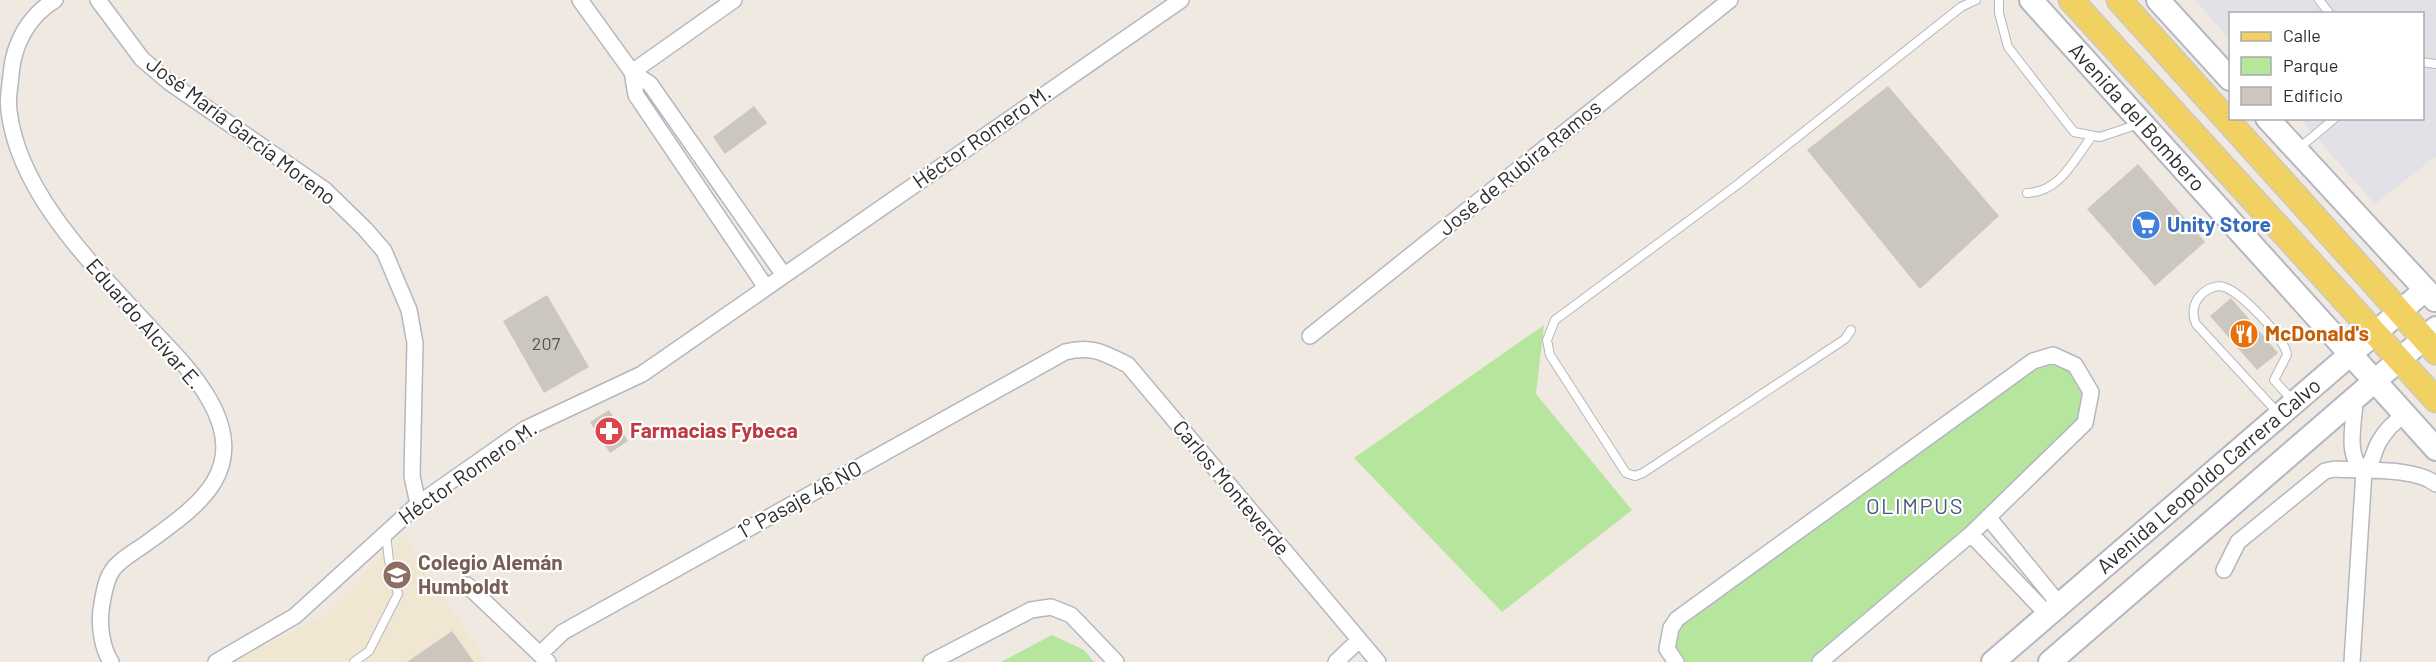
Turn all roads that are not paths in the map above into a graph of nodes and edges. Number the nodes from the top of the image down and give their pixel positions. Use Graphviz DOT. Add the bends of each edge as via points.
graph roads {
  1 [pos="55,0"];
  2 [pos="98,0"];
  3 [pos="580,0"];
  4 [pos="734,0"];
  5 [pos="1181,0"];
  6 [pos="1730,0"];
  7 [pos="1976,0"];
  8 [pos="1998,0"];
  9 [pos="2031,0"];
  10 [pos="2071,0"];
  11 [pos="2087,0"];
  12 [pos="2120,0"];
  13 [pos="2158,0"];
  14 [pos="2319,0"];
  15 [pos="2328,12"];
  16 [pos="632,72"];
  17 [pos="2229,78"];
  18 [pos="2333,120"];
  19 [pos="2143,122"];
  20 [pos="2274,123"];
  21 [pos="2092,136"];
  22 [pos="2296,150"];
  23 [pos="2027,193"];
  24 [pos="783,274"];
  25 [pos="765,286"];
  26 [pos="2431,292"];
  27 [pos="2385,323"];
  28 [pos="1851,330"];
  29 [pos="1310,336"];
  30 [pos="2432,340"];
  31 [pos="1065,352"];
  32 [pos="2351,353"];
  33 [pos="2403,357"];
  34 [pos="2376,380"];
  35 [pos="2436,390"];
  36 [pos="2355,399"];
  37 [pos="2436,400"];
  38 [pos="2287,409"];
  39 [pos="2406,414"];
  40 [pos="2436,449"];
  41 [pos="2364,471"];
  42 [pos="2436,483"];
  43 [pos="418,504"];
  44 [pos="1988,517"];
  45 [pos="386,534"];
  46 [pos="1971,534"];
  47 [pos="2224,570"];
  48 [pos="467,585"];
  49 [pos="2053,609"];
  50 [pos="1359,640"];
  51 [pos="544,658"];
  52 [pos="111,662"];
  53 [pos="216,662"];
  54 [pos="354,662"];
  55 [pos="931,662"];
  56 [pos="1116,662"];
  57 [pos="1336,662"];
  58 [pos="1378,662"];
  59 [pos="1676,662"];
  60 [pos="1820,662"];
  61 [pos="1993,662"];
  62 [pos="2050,662"];
  63 [pos="2352,662"];
  1 -- 52 [label="street, Eduardo Alcívar E." via="41,8 27,26 12,58 9,110 22,161 79,249 194,374 222,430 224,454 218,479 198,502 112,570 100,619"];
  2 -- 43 [label="street, José María García Moreno" via="142,59 325,190 384,251 409,310 415,343 412,476"];
  3 -- 16 [label="street"];
  4 -- 16 [label="street"];
  5 -- 24 [label="street, Héctor Romero M."];
  6 -- 29 [label="street, José de Rubira Ramos"];
  7 -- 28 [label="lane" via="1960,7 1737,185 1555,320 1547,340 1550,355 1605,444 1626,473 1635,476 1845,339"];
  8 -- 21 [label="lane" via="2008,47 2061,119 2074,132"];
  9 -- 19 [label="main road, Avenida del Bombero"];
  10 -- 27 [label="main road, Avenida del Bombero"];
  11 -- 27 [label="main road"];
  12 -- 27 [label="main road, Avenida del Bombero"];
  13 -- 17 [label="main road"];
  14 -- 15 [label="lane"];
  16 -- 24 [label="street" via="650,84"];
  16 -- 25 [label="street" via="636,95"];
  18 -- 22 [label="lane"];
  19 -- 21 [label="lane" via="2100,137"];
  19 -- 32 [label="main road, Avenida del Bombero"];
  20 -- 22 [label="main road"];
  21 -- 23 [label="lane" via="2057,183 2046,190"];
  22 -- 26 [label="main road"];
  24 -- 25 [label="street, Héctor Romero M."];
  25 -- 43 [label="street, Héctor Romero M." via="642,374 525,429"];
  26 -- 27 [label="main road, Avenida Leopoldo Carrera Calvo"];
  27 -- 30 [label="main road, Avenida del Bombero"];
  27 -- 32 [label="main road, Avenida Leopoldo Carrera Calvo"];
  27 -- 33 [label="main road, Avenida del Bombero"];
  30 -- 33 [label="main road, Avenida Leopoldo Carrera Calvo"];
  31 -- 50 [label="street, Carlos Monteverde" via="1083,347 1128,365"];
  31 -- 51 [label="street, 1° Pasaje 46 NO" via="563,632"];
  32 -- 34 [label="main road, Avenida del Bombero"];
  32 -- 38 [label="main road, Avenida Leopoldo Carrera Calvo"];
  33 -- 34 [label="main road, Avenida Leopoldo Carrera Calvo"];
  33 -- 35 [label="main road"];
  33 -- 37 [label="main road, Avenida del Bombero"];
  34 -- 36 [label="main road, Avenida Leopoldo Carrera Calvo"];
  34 -- 39 [label="main road, Avenida del Bombero"];
  36 -- 41 [label="street" via="2353,456 2356,466"];
  36 -- 62 [label="main road, Avenida Leopoldo Carrera Calvo"];
  38 -- 38 [label="lane" via="2274,380 2287,355 2283,341 2226,288 2215,286 2206,291 2195,305 2196,324"];
  38 -- 49 [label="main road, Avenida Leopoldo Carrera Calvo"];
  39 -- 40 [label="main road, Avenida del Bombero"];
  39 -- 41 [label="street" via="2379,441 2370,467"];
  41 -- 42 [label="street" via="2421,475"];
  41 -- 47 [label="street" via="2325,471 2238,542"];
  41 -- 63 [label="street"];
  43 -- 45 [label="street, Héctor Romero M."];
  44 -- 46 [label="street"];
  44 -- 49 [label="street"];
  44 -- 59 [label="street" via="2085,423 2091,392 2075,364 2053,355 2033,361 1677,619 1667,649"];
  45 -- 53 [label="street, Héctor Romero M." via="295,616"];
  45 -- 54 [label="lane" via="398,594 369,651"];
  46 -- 49 [label="street"];
  46 -- 60 [label="street"];
  48 -- 51 [label="street"];
  49 -- 61 [label="main road, Avenida Leopoldo Carrera Calvo"];
  50 -- 57 [label="street"];
  50 -- 58 [label="street, Carlos Monteverde"];
  55 -- 56 [label="street" via="1031,610 1051,607 1071,615"];
}
